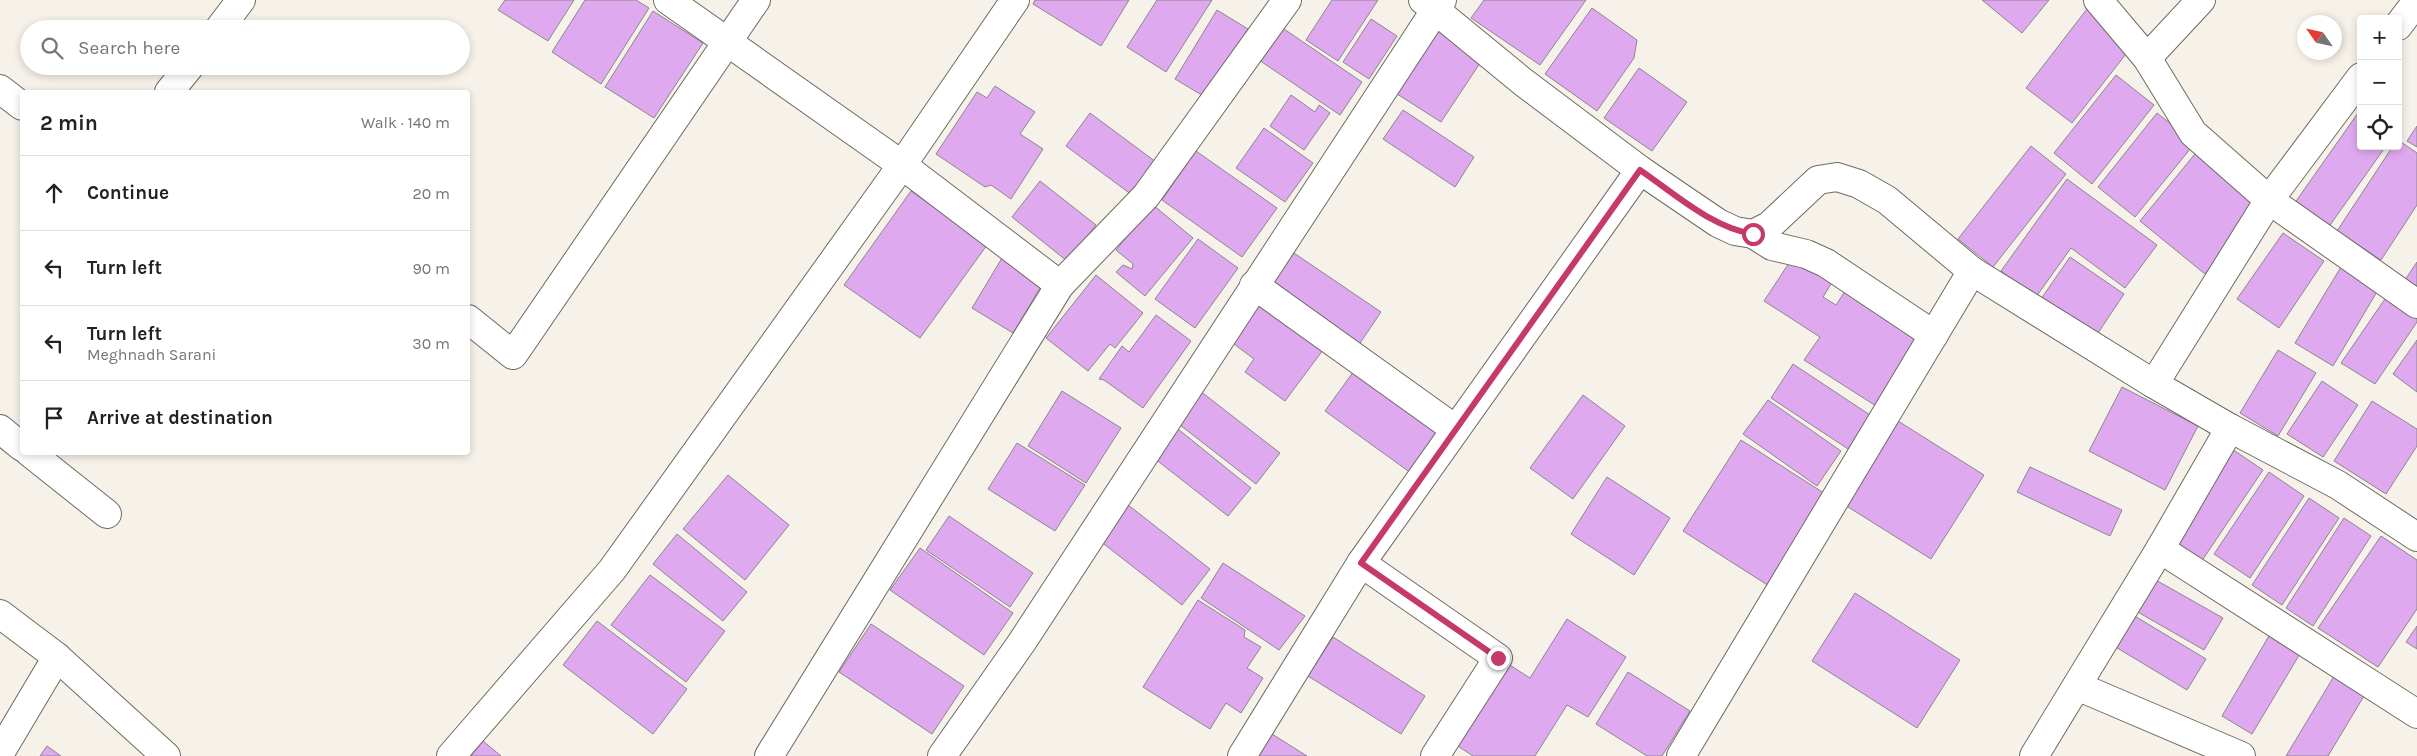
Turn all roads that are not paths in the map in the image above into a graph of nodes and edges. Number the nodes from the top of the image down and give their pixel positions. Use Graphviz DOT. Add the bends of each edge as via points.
graph roads {
  1 [pos="241,0"];
  2 [pos="668,0"];
  3 [pos="756,0"];
  4 [pos="1015,0"];
  5 [pos="1286,0"];
  6 [pos="2098,0"];
  7 [pos="2201,0"];
  8 [pos="1433,3"];
  9 [pos="225,20"];
  10 [pos="727,41"];
  11 [pos="2147,58"];
  12 [pos="184,75"];
  13 [pos="2357,82"];
  14 [pos="0,89"];
  15 [pos="175,90"];
  16 [pos="20,104"];
  17 [pos="902,165"];
  18 [pos="1640,170"];
  19 [pos="2269,200"];
  20 [pos="1753,234"];
  21 [pos="1972,271"];
  22 [pos="1060,285"];
  23 [pos="1254,286"];
  24 [pos="2417,304"];
  25 [pos="470,321"];
  26 [pos="1934,335"];
  27 [pos="2154,384"];
  28 [pos="2230,428"];
  29 [pos="0,429"];
  30 [pos="1455,429"];
  31 [pos="20,445"];
  32 [pos="33,455"];
  33 [pos="107,514"];
  34 [pos="2417,537"];
  35 [pos="2160,549"];
  36 [pos="1361,563"];
  37 [pos="0,614"];
  38 [pos="58,657"];
  39 [pos="2077,686"];
  40 [pos="2417,714"];
  41 [pos="0,753"];
  42 [pos="166,756"];
  43 [pos="451,756"];
  44 [pos="769,756"];
  45 [pos="942,756"];
  46 [pos="1242,756"];
  47 [pos="1435,756"];
  48 [pos="1681,756"];
  49 [pos="2034,756"];
  50 [pos="2242,756"];
  1 -- 9 [label="street"];
  2 -- 10 [label="street"];
  3 -- 10 [label="street"];
  4 -- 17 [label="street"];
  5 -- 22 [label="street" via="1146,196"];
  6 -- 11 [label="street"];
  7 -- 11 [label="street"];
  8 -- 18 [label="street" via="1523,82"];
  8 -- 23 [label="street"];
  10 -- 17 [label="street"];
  10 -- 25 [label="street" via="513,355"];
  11 -- 19 [label="street" via="2193,133"];
  12 -- 15 [label="street"];
  13 -- 19 [label="street"];
  14 -- 16 [label="street"];
  17 -- 22 [label="street"];
  17 -- 43 [label="street" via="612,570"];
  18 -- 20 [label="street" via="1718,223"];
  18 -- 30 [label="street"];
  19 -- 24 [label="street"];
  19 -- 27 [label="street"];
  20 -- 21 [label="street" via="1770,226 1818,180 1837,177 1859,184 1887,200"];
  20 -- 26 [label="street" via="1772,246 1806,254 1826,263"];
  21 -- 26 [label="street"];
  21 -- 27 [label="street"];
  22 -- 44 [label="street"];
  23 -- 30 [label="street"];
  23 -- 45 [label="street" via="1022,642"];
  26 -- 48 [label="street"];
  27 -- 28 [label="street"];
  28 -- 34 [label="street" via="2338,485"];
  28 -- 35 [label="street"];
  29 -- 31 [label="street"];
  30 -- 36 [label="street"];
  32 -- 33 [label="street"];
  35 -- 39 [label="street"];
  35 -- 40 [label="street"];
  36 -- 46 [label="street"];
  36 -- 47 [label="street" via="1498,658"];
  37 -- 38 [label="street"];
  38 -- 41 [label="street"];
  38 -- 42 [label="street"];
  39 -- 49 [label="street"];
  39 -- 50 [label="street"];
}
